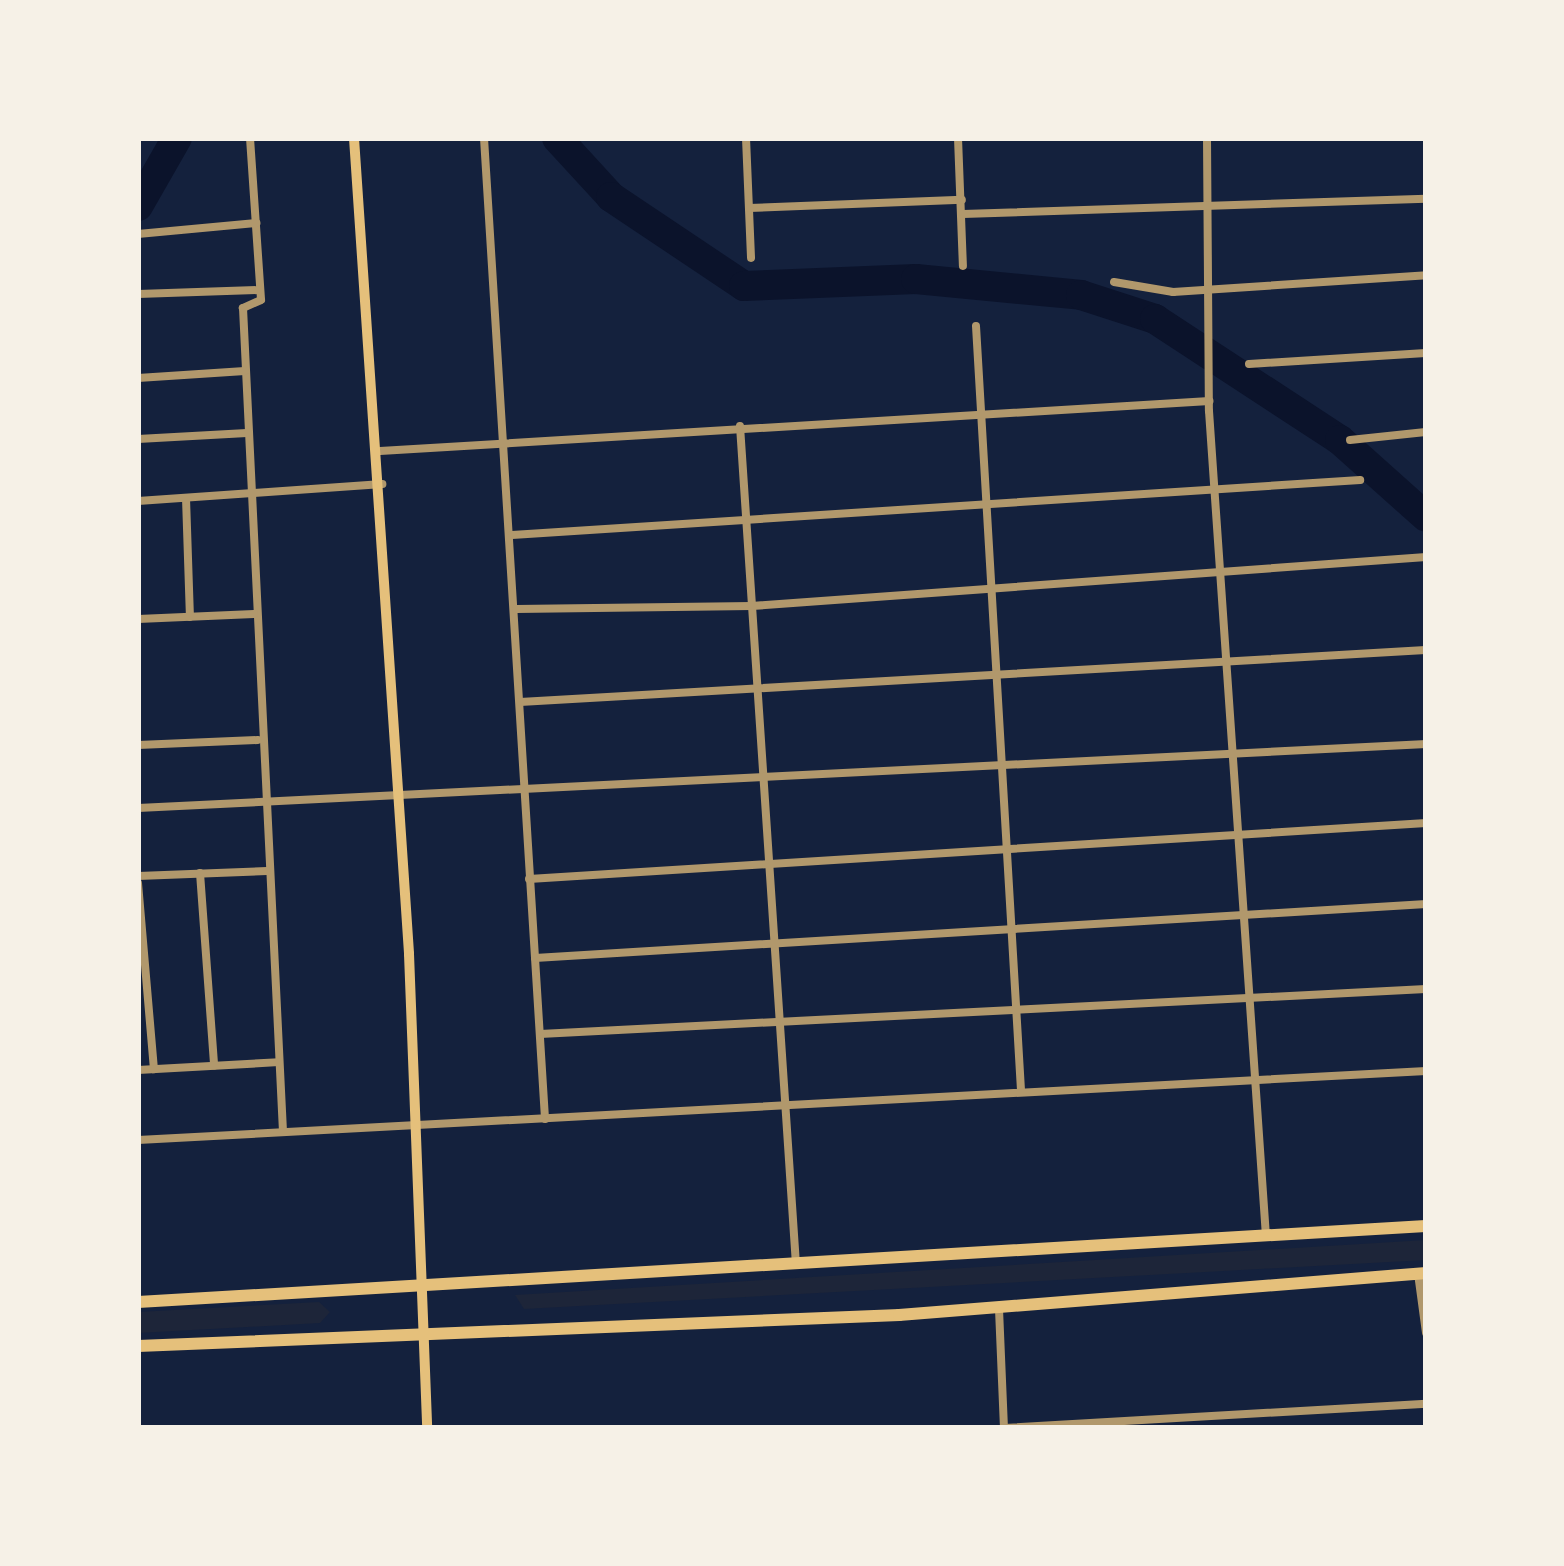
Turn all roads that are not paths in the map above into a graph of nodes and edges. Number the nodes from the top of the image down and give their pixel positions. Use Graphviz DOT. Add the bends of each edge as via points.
graph roads {
  1 [pos="250,138"];
  2 [pos="354,138"];
  3 [pos="484,138"];
  4 [pos="746,138"];
  5 [pos="958,138"];
  6 [pos="1207,138"];
  7 [pos="1426,199"];
  8 [pos="962,200"];
  9 [pos="1210,204"];
  10 [pos="749,208"];
  11 [pos="962,214"];
  12 [pos="256,223"];
  13 [pos="138,234"];
  14 [pos="751,258"];
  15 [pos="964,266"];
  16 [pos="1426,275"];
  17 [pos="1114,282"];
  18 [pos="260,290"];
  19 [pos="1215,290"];
  20 [pos="138,294"];
  21 [pos="976,326"];
  22 [pos="1426,353"];
  23 [pos="1249,364"];
  24 [pos="245,371"];
  25 [pos="138,378"];
  26 [pos="1209,406"];
  27 [pos="980,412"];
  28 [pos="740,426"];
  29 [pos="1426,432"];
  30 [pos="247,433"];
  31 [pos="506,438"];
  32 [pos="138,439"];
  33 [pos="1350,440"];
  34 [pos="380,452"];
  35 [pos="1360,480"];
  36 [pos="382,484"];
  37 [pos="1216,492"];
  38 [pos="250,494"];
  39 [pos="186,498"];
  40 [pos="138,501"];
  41 [pos="984,506"];
  42 [pos="746,521"];
  43 [pos="512,535"];
  44 [pos="1426,556"];
  45 [pos="1223,577"];
  46 [pos="988,590"];
  47 [pos="752,606"];
  48 [pos="516,609"];
  49 [pos="254,614"];
  50 [pos="190,616"];
  51 [pos="138,619"];
  52 [pos="1426,650"];
  53 [pos="1230,664"];
  54 [pos="995,677"];
  55 [pos="757,687"];
  56 [pos="520,702"];
  57 [pos="258,740"];
  58 [pos="1426,744"];
  59 [pos="138,745"];
  60 [pos="1238,751"];
  61 [pos="1002,765"];
  62 [pos="763,777"];
  63 [pos="524,789"];
  64 [pos="399,795"];
  65 [pos="260,802"];
  66 [pos="138,808"];
  67 [pos="1426,823"];
  68 [pos="1243,836"];
  69 [pos="1007,850"];
  70 [pos="769,864"];
  71 [pos="267,871"];
  72 [pos="200,873"];
  73 [pos="138,879"];
  74 [pos="530,879"];
  75 [pos="1426,904"];
  76 [pos="1248,918"];
  77 [pos="1012,931"];
  78 [pos="774,944"];
  79 [pos="535,958"];
  80 [pos="1426,989"];
  81 [pos="1254,1000"];
  82 [pos="1017,1011"];
  83 [pos="779,1022"];
  84 [pos="540,1034"];
  85 [pos="279,1062"];
  86 [pos="214,1065"];
  87 [pos="154,1069"];
  88 [pos="138,1070"];
  89 [pos="1426,1071"];
  90 [pos="1259,1080"];
  91 [pos="1022,1092"];
  92 [pos="785,1108"];
  93 [pos="545,1119"];
  94 [pos="416,1126"];
  95 [pos="283,1132"];
  96 [pos="138,1140"];
  97 [pos="1426,1226"];
  98 [pos="1267,1240"];
  99 [pos="796,1265"];
  100 [pos="1422,1273"];
  101 [pos="423,1282"];
  102 [pos="138,1302"];
  103 [pos="999,1309"];
  104 [pos="1426,1332"];
  105 [pos="424,1333"];
  106 [pos="138,1346"];
  107 [pos="1426,1404"];
  108 [pos="427,1428"];
  109 [pos="1005,1428"];
  1 -- 12 [label="street"];
  2 -- 34 [label="main road"];
  3 -- 31 [label="street"];
  4 -- 10 [label="street"];
  5 -- 8 [label="street"];
  6 -- 9 [label="street"];
  7 -- 9 [label="street"];
  8 -- 10 [label="street"];
  8 -- 11 [label="street"];
  9 -- 11 [label="street"];
  9 -- 19 [label="street"];
  10 -- 14 [label="street"];
  11 -- 15 [label="street"];
  12 -- 13 [label="street"];
  12 -- 18 [label="street"];
  16 -- 19 [label="street"];
  17 -- 19 [label="street"];
  18 -- 20 [label="street"];
  18 -- 24 [label="street" via="243,308"];
  19 -- 26 [label="street"];
  21 -- 27 [label="street"];
  22 -- 23 [label="street"];
  24 -- 25 [label="street"];
  24 -- 30 [label="street"];
  26 -- 27 [label="street"];
  26 -- 37 [label="street"];
  27 -- 28 [label="street"];
  27 -- 41 [label="street"];
  28 -- 31 [label="street"];
  28 -- 42 [label="street"];
  29 -- 33 [label="street"];
  30 -- 32 [label="street"];
  30 -- 38 [label="street"];
  31 -- 34 [label="street"];
  31 -- 43 [label="street"];
  34 -- 36 [label="main road"];
  35 -- 37 [label="street"];
  36 -- 38 [label="street"];
  36 -- 64 [label="main road"];
  37 -- 41 [label="street"];
  37 -- 45 [label="street"];
  38 -- 39 [label="street"];
  38 -- 49 [label="street"];
  39 -- 40 [label="street"];
  39 -- 50 [label="street"];
  41 -- 42 [label="street"];
  41 -- 46 [label="street"];
  42 -- 43 [label="street"];
  42 -- 47 [label="street"];
  43 -- 48 [label="street"];
  44 -- 45 [label="street"];
  45 -- 46 [label="street"];
  45 -- 53 [label="street"];
  46 -- 47 [label="street"];
  46 -- 54 [label="street"];
  47 -- 48 [label="street"];
  47 -- 55 [label="street"];
  48 -- 56 [label="street"];
  49 -- 50 [label="street"];
  49 -- 57 [label="street"];
  50 -- 51 [label="street"];
  52 -- 53 [label="street"];
  53 -- 54 [label="street"];
  53 -- 60 [label="street"];
  54 -- 55 [label="street"];
  54 -- 61 [label="street"];
  55 -- 56 [label="street"];
  55 -- 62 [label="street"];
  56 -- 63 [label="street"];
  57 -- 59 [label="street"];
  57 -- 65 [label="street"];
  58 -- 60 [label="street"];
  60 -- 61 [label="street"];
  60 -- 68 [label="street"];
  61 -- 62 [label="street"];
  61 -- 69 [label="street"];
  62 -- 63 [label="street"];
  62 -- 70 [label="street"];
  63 -- 64 [label="street"];
  63 -- 74 [label="street"];
  64 -- 65 [label="street"];
  64 -- 94 [label="main road"];
  65 -- 66 [label="street"];
  65 -- 71 [label="street"];
  67 -- 68 [label="street"];
  68 -- 69 [label="street"];
  68 -- 76 [label="street"];
  69 -- 70 [label="street"];
  69 -- 77 [label="street"];
  70 -- 74 [label="street"];
  70 -- 78 [label="street"];
  71 -- 72 [label="street"];
  71 -- 85 [label="street"];
  72 -- 73 [label="street"];
  72 -- 86 [label="street"];
  73 -- 87 [label="street"];
  74 -- 79 [label="street"];
  75 -- 76 [label="street"];
  76 -- 77 [label="street"];
  76 -- 81 [label="street"];
  77 -- 78 [label="street"];
  77 -- 82 [label="street"];
  78 -- 79 [label="street"];
  78 -- 83 [label="street"];
  79 -- 84 [label="street"];
  80 -- 81 [label="street"];
  81 -- 82 [label="street"];
  81 -- 90 [label="street"];
  82 -- 83 [label="street"];
  82 -- 91 [label="street"];
  83 -- 84 [label="street"];
  83 -- 92 [label="street"];
  84 -- 93 [label="street"];
  85 -- 86 [label="street"];
  85 -- 95 [label="street"];
  86 -- 87 [label="street"];
  87 -- 88 [label="street"];
  89 -- 90 [label="street"];
  90 -- 91 [label="street"];
  90 -- 98 [label="street"];
  91 -- 92 [label="street"];
  92 -- 93 [label="street"];
  92 -- 99 [label="street"];
  93 -- 94 [label="street"];
  94 -- 95 [label="street"];
  94 -- 101 [label="main road"];
  95 -- 96 [label="street"];
  97 -- 98 [label="main road"];
  98 -- 99 [label="main road"];
  99 -- 101 [label="main road"];
  100 -- 103 [label="main road"];
  100 -- 104 [label="street"];
  101 -- 102 [label="main road"];
  101 -- 105 [label="main road"];
  103 -- 105 [label="main road"];
  103 -- 109 [label="street"];
  105 -- 106 [label="main road"];
  105 -- 108 [label="main road"];
  107 -- 109 [label="street"];
}
